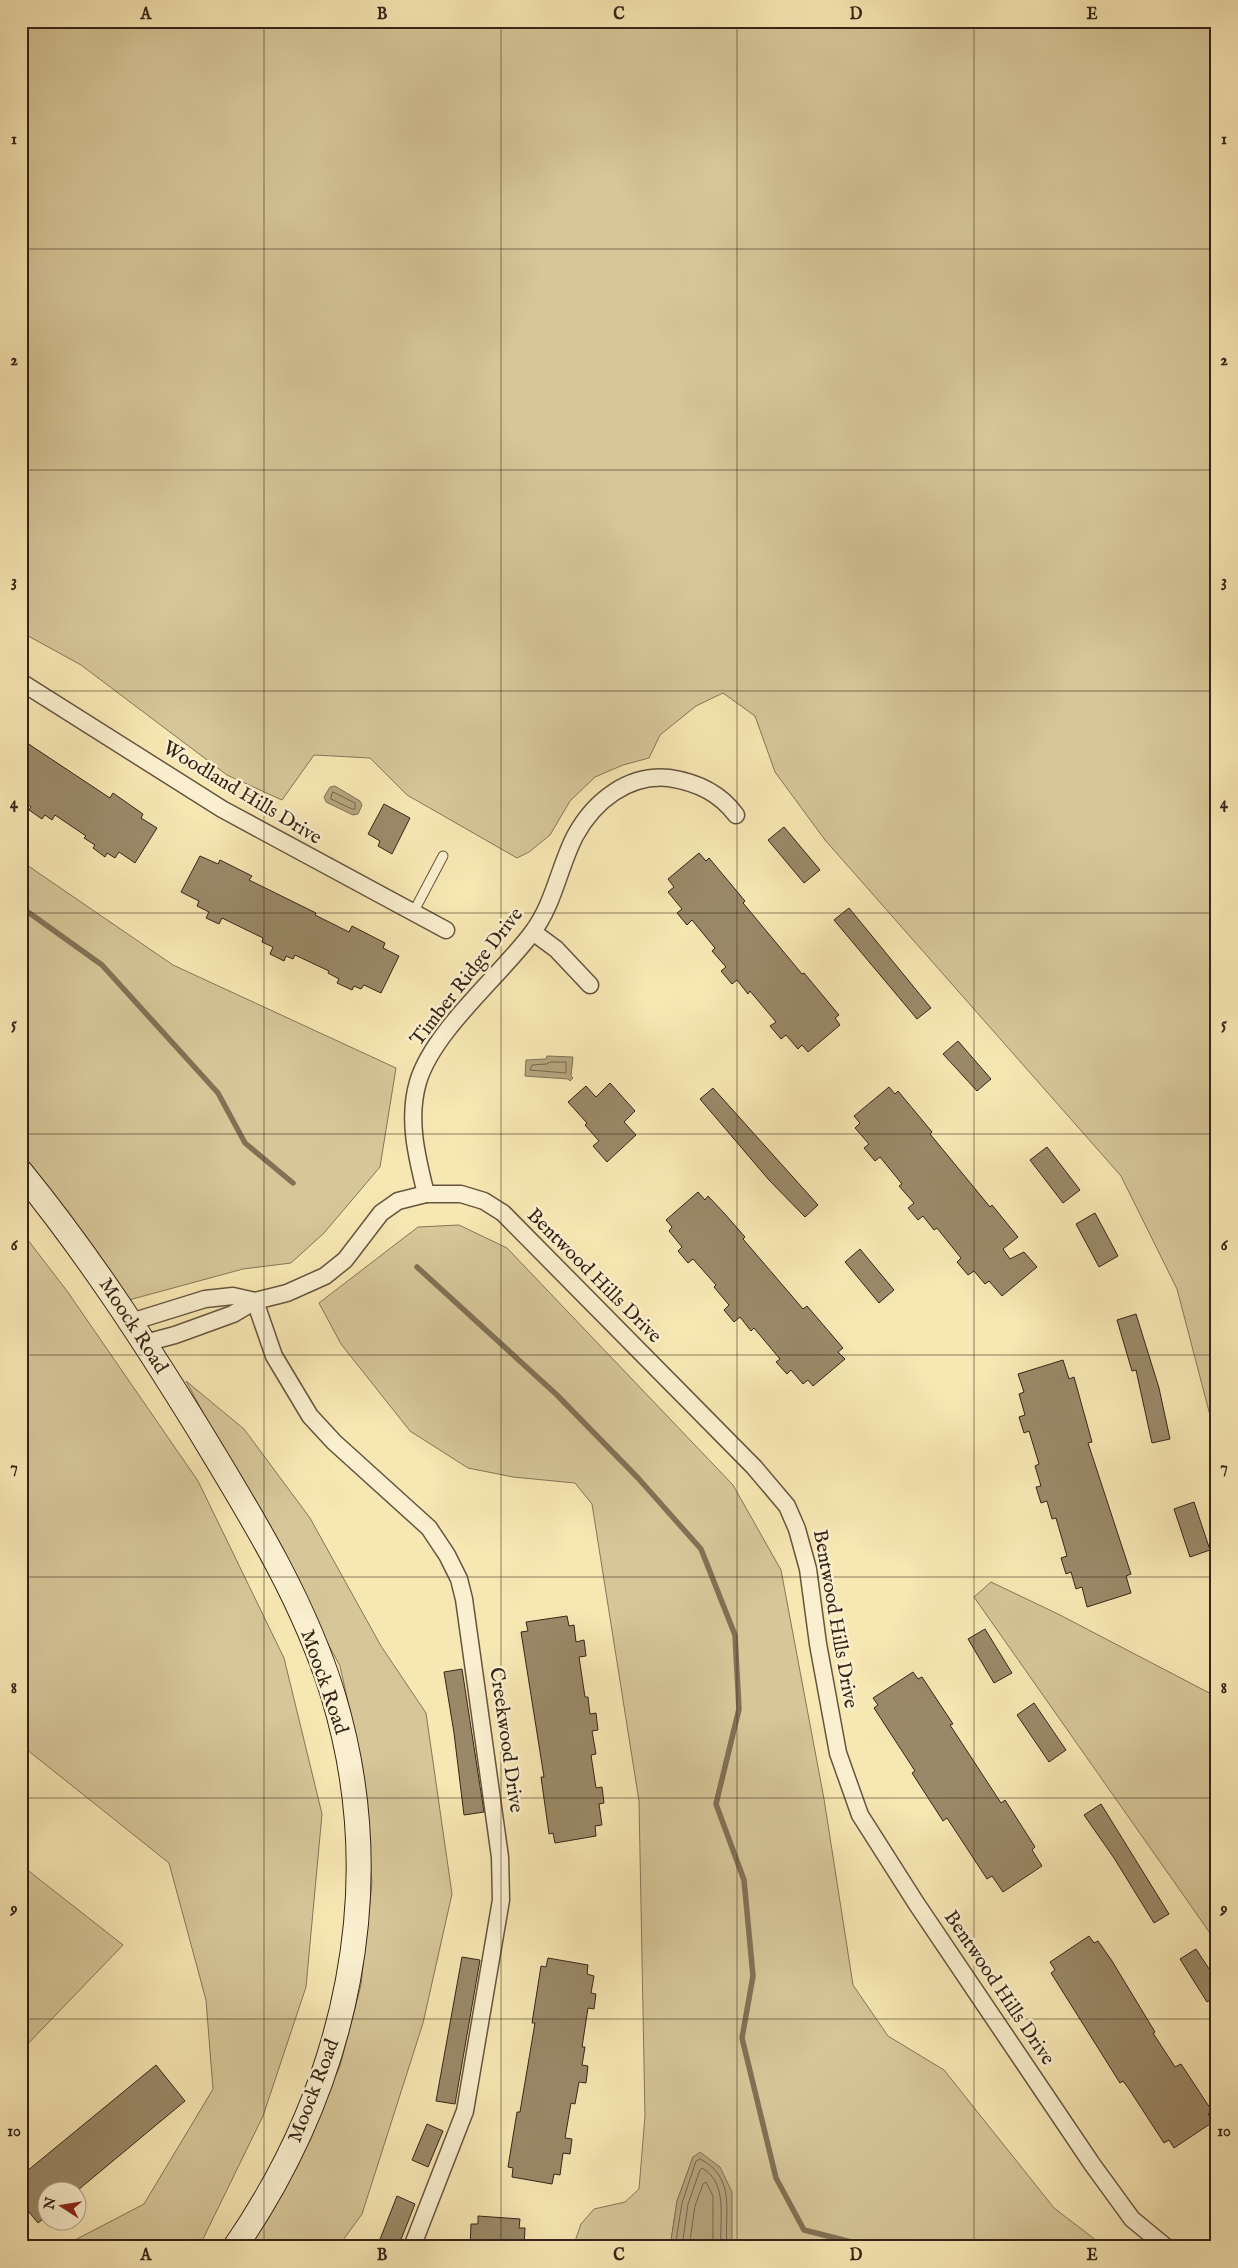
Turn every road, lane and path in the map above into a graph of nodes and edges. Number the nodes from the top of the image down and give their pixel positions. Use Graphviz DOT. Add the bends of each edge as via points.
graph roads {
  1 [pos="21,682"];
  2 [pos="736,815"];
  3 [pos="443,856"];
  4 [pos="414,911"];
  5 [pos="446,930"];
  6 [pos="533,932"];
  7 [pos="590,985"];
  8 [pos="21,1172"];
  9 [pos="426,1194"];
  10 [pos="255,1301"];
  11 [pos="132,1322"];
  12 [pos="145,1343"];
  13 [pos="234,2247"];
  14 [pos="412,2247"];
  15 [pos="1166,2247"];
  1 -- 4 [label="street, Woodland Hills Drive" via="222,809 318,863"];
  2 -- 6 [label="street, Timber Ridge Drive" via="718,796 694,783 657,777 615,790 597,806 575,836 550,900"];
  3 -- 4 [label="lane"];
  4 -- 5 [label="street, Woodland Hills Drive"];
  6 -- 7 [label="street"];
  6 -- 9 [label="street, Timber Ridge Drive" via="451,1028 418,1081 414,1102 415,1148"];
  8 -- 11 [label="main road, Moock Road" via="76,1241"];
  9 -- 10 [label="street, Bentwood Hills Drive" via="398,1201 381,1213 345,1260 325,1276 286,1293"];
  9 -- 15 [label="street, Bentwood Hills Drive" via="461,1194 484,1201 502,1213 754,1467 787,1506 808,1569 838,1753 860,1815 1092,2164 1132,2219"];
  10 -- 11 [label="street, Bentwood Hills Drive" via="233,1296 205,1299"];
  10 -- 12 [label="street, Bentwood Hills Drive" via="233,1314"];
  10 -- 14 [label="street, Creekwood Drive" via="274,1356 310,1416 429,1528 451,1563 465,1608 500,1857 501,1900 465,2111"];
  11 -- 12 [label="main road, Moock Road"];
  12 -- 13 [label="main road, Moock Road" via="228,1478 284,1579 332,1694 352,1775 360,1859 359,1884 352,1968 342,2015 321,2084 304,2124 276,2180"];
}
